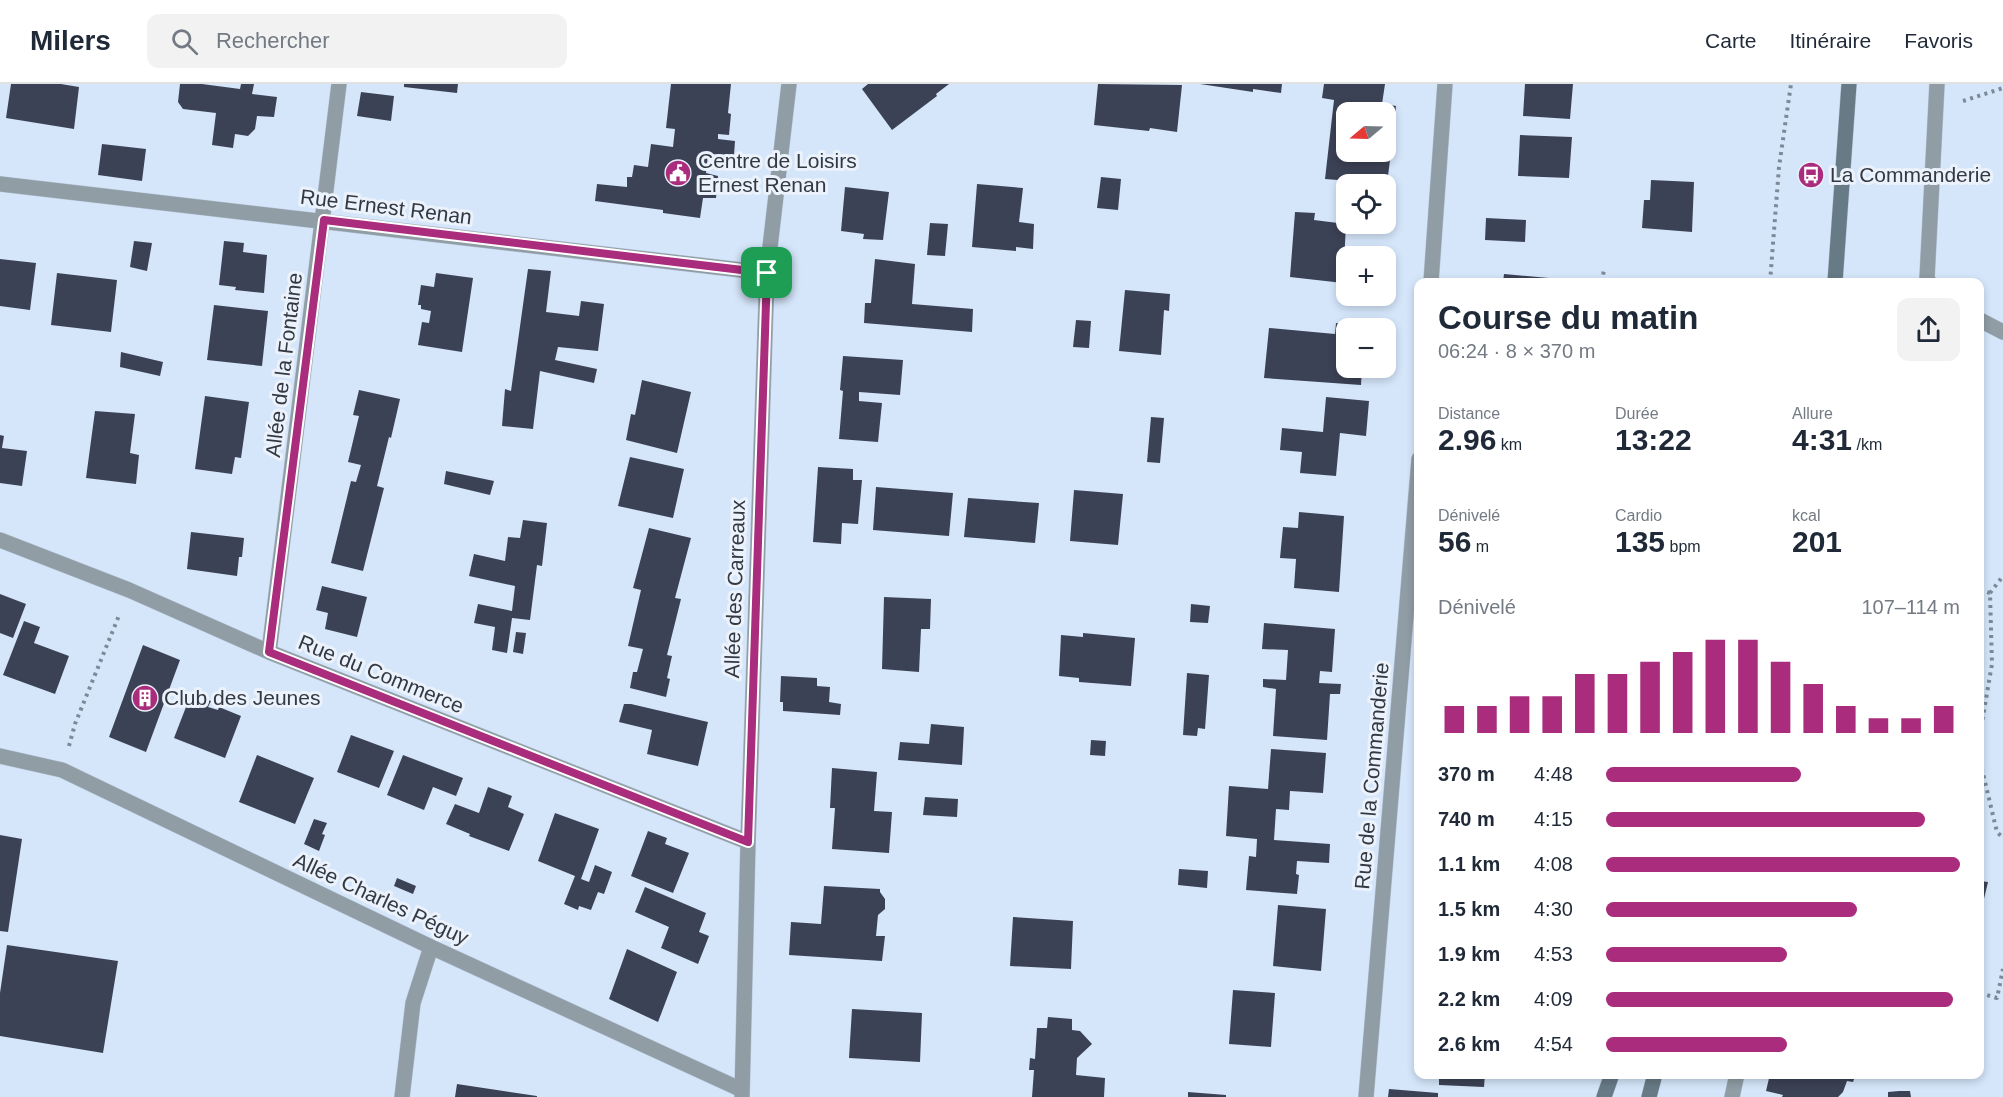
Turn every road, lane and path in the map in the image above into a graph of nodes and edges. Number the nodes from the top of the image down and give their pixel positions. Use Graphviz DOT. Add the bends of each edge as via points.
graph roads {
  1 [pos="339,84"];
  2 [pos="789,84"];
  3 [pos="1445,84"];
  4 [pos="1791,84"];
  5 [pos="1849,84"];
  6 [pos="1937,84"];
  7 [pos="2003,88"];
  8 [pos="1936,110"];
  9 [pos="0,183"];
  10 [pos="324,220"];
  11 [pos="1604,269"];
  12 [pos="767,273"];
  13 [pos="1431,278"];
  14 [pos="1603,278"];
  15 [pos="1770,278"];
  16 [pos="1836,278"];
  17 [pos="1927,278"];
  18 [pos="1984,322"];
  19 [pos="2003,332"];
  20 [pos="1414,519"];
  21 [pos="0,540"];
  22 [pos="2003,576"];
  23 [pos="129,590"];
  24 [pos="1984,591"];
  25 [pos="1990,593"];
  26 [pos="269,652"];
  27 [pos="1984,711"];
  28 [pos="0,756"];
  29 [pos="62,770"];
  30 [pos="1984,778"];
  31 [pos="2003,838"];
  32 [pos="748,842"];
  33 [pos="431,947"];
  34 [pos="2003,969"];
  35 [pos="1984,994"];
  36 [pos="1610,1079"];
  37 [pos="1654,1079"];
  38 [pos="1655,1079"];
  39 [pos="1736,1079"];
  40 [pos="742,1093"];
  41 [pos="402,1097"];
  42 [pos="1366,1097"];
  43 [pos="1604,1097"];
  44 [pos="1649,1097"];
  45 [pos="1654,1097"];
  46 [pos="1732,1097"];
  1 -- 10 [label="street, Allée de la Fontaine"];
  2 -- 12 [label="street, Allée des Carreaux"];
  3 -- 13 [label="street"];
  4 -- 15 [label="path" via="1779,167"];
  5 -- 16 [label="street"];
  6 -- 8 [label="street"];
  7 -- 8 [label="path"];
  8 -- 17 [label="street"];
  9 -- 10 [label="street, Rue Ernest Renan"];
  10 -- 12 [label="street, Rue Ernest Renan"];
  10 -- 26 [label="street, Allée de la Fontaine"];
  11 -- 14 [label="path"];
  12 -- 32 [label="street, Allée des Carreaux"];
  18 -- 19 [label="street"];
  20 -- 42 [label="street, Rue de la Commanderie"];
  21 -- 23 [label="street, Rue du Commerce"];
  22 -- 25 [label="path"];
  23 -- 26 [label="street, Rue du Commerce"];
  23 -- 29 [label="path" via="75,724"];
  24 -- 25 [label="path"];
  25 -- 27 [label="path" via="1992,664"];
  26 -- 32 [label="street, Rue du Commerce"];
  28 -- 29 [label="street, Allée Charles Péguy"];
  29 -- 33 [label="street, Allée Charles Péguy"];
  30 -- 31 [label="path" via="1997,832"];
  32 -- 40 [label="street, Allée des Carreaux"];
  33 -- 40 [label="street, Allée Charles Péguy"];
  33 -- 41 [label="street" via="412,1003"];
  34 -- 35 [label="path" via="1997,998"];
  36 -- 43 [label="street"];
  37 -- 44 [label="street"];
  38 -- 45 [label="street"];
  39 -- 46 [label="street"];
}
